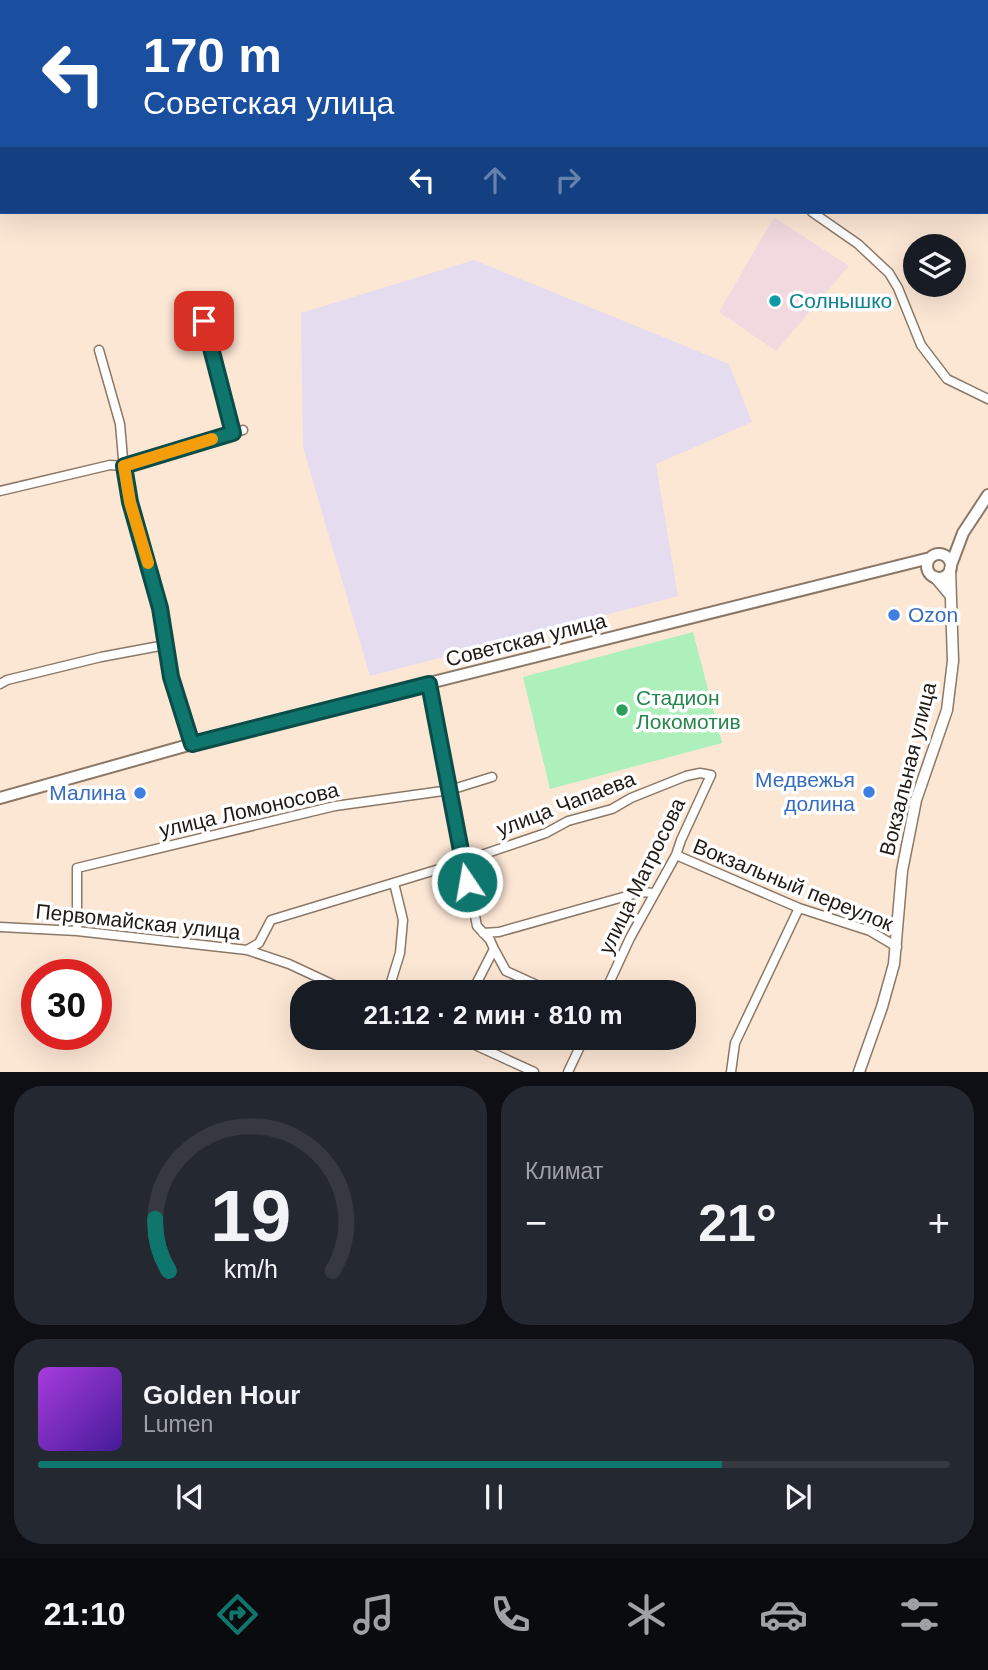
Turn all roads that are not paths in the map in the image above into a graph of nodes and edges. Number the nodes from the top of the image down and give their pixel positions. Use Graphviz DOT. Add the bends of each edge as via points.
graph roads {
  1 [pos="815,214"];
  2 [pos="204,321"];
  3 [pos="99,350"];
  4 [pos="988,399"];
  5 [pos="243,430"];
  6 [pos="233,433"];
  7 [pos="124,466"];
  8 [pos="0,492"];
  9 [pos="988,495"];
  10 [pos="963,533"];
  11 [pos="934,556"];
  12 [pos="900,564"];
  13 [pos="951,567"];
  14 [pos="932,574"];
  15 [pos="951,596"];
  16 [pos="165,645"];
  17 [pos="0,684"];
  18 [pos="429,684"];
  19 [pos="192,744"];
  20 [pos="711,775"];
  21 [pos="492,777"];
  22 [pos="450,790"];
  23 [pos="0,798"];
  24 [pos="676,855"];
  25 [pos="462,860"];
  26 [pos="394,883"];
  27 [pos="654,892"];
  28 [pos="799,908"];
  29 [pos="0,927"];
  30 [pos="77,931"];
  31 [pos="483,933"];
  32 [pos="897,947"];
  33 [pos="494,949"];
  34 [pos="247,950"];
  35 [pos="323,980"];
  36 [pos="392,980"];
  37 [pos="478,980"];
  38 [pos="526,980"];
  39 [pos="611,980"];
  40 [pos="486,1050"];
  41 [pos="578,1050"];
  42 [pos="534,1072"];
  43 [pos="568,1072"];
  44 [pos="731,1072"];
  45 [pos="859,1072"];
  1 -- 4 [label="street" via="889,272 921,345 947,379"];
  2 -- 6 [label="street"];
  3 -- 7 [label="street" via="120,424"];
  5 -- 6 [label="street"];
  6 -- 7 [label="street"];
  7 -- 8 [label="street" via="110,465"];
  7 -- 16 [label="street"];
  9 -- 10 [label="main road"];
  10 -- 11 [label="main road"];
  10 -- 13 [label="main road"];
  11 -- 12 [label="main road, Советская улица"];
  11 -- 13 [label="main road" via="947,557"];
  11 -- 14 [label="main road" via="928,566"];
  12 -- 14 [label="main road, Советская улица"];
  12 -- 18 [label="main road, Советская улица"];
  13 -- 14 [label="main road" via="944,576"];
  13 -- 15 [label="street, Вокзальная улица"];
  14 -- 15 [label="street"];
  15 -- 32 [label="street, Вокзальная улица" via="953,661 947,710 916,800 902,870"];
  16 -- 17 [label="street"];
  16 -- 19 [label="street"];
  18 -- 19 [label="main road, Советская улица"];
  18 -- 22 [label="street"];
  19 -- 23 [label="main road, Советская улица"];
  20 -- 24 [label="street, улица Матросова"];
  20 -- 25 [label="street, улица Чапаева" via="686,776 612,809"];
  21 -- 22 [label="street, улица Ломоносова"];
  22 -- 25 [label="street"];
  22 -- 30 [label="street, улица Ломоносова" via="335,807 77,868"];
  24 -- 27 [label="street, улица Матросова"];
  24 -- 28 [label="street, Вокзальный переулок"];
  25 -- 26 [label="street, улица Чапаева"];
  25 -- 31 [label="street" via="477,926"];
  26 -- 34 [label="street, улица Чапаева" via="271,920 259,943"];
  26 -- 36 [label="street" via="403,920"];
  27 -- 31 [label="street" via="499,933"];
  27 -- 39 [label="street, улица Матросова"];
  28 -- 32 [label="street, Вокзальный переулок" via="870,931"];
  28 -- 44 [label="street" via="735,1043"];
  29 -- 30 [label="street, Первомайская улица"];
  30 -- 34 [label="street, Первомайская улица"];
  31 -- 33 [label="street"];
  32 -- 45 [label="street, Вокзальная улица"];
  33 -- 37 [label="street"];
  33 -- 38 [label="street" via="506,971"];
  34 -- 35 [label="street, Первомайская улица"];
  40 -- 42 [label="street"];
  41 -- 43 [label="street"];
}
